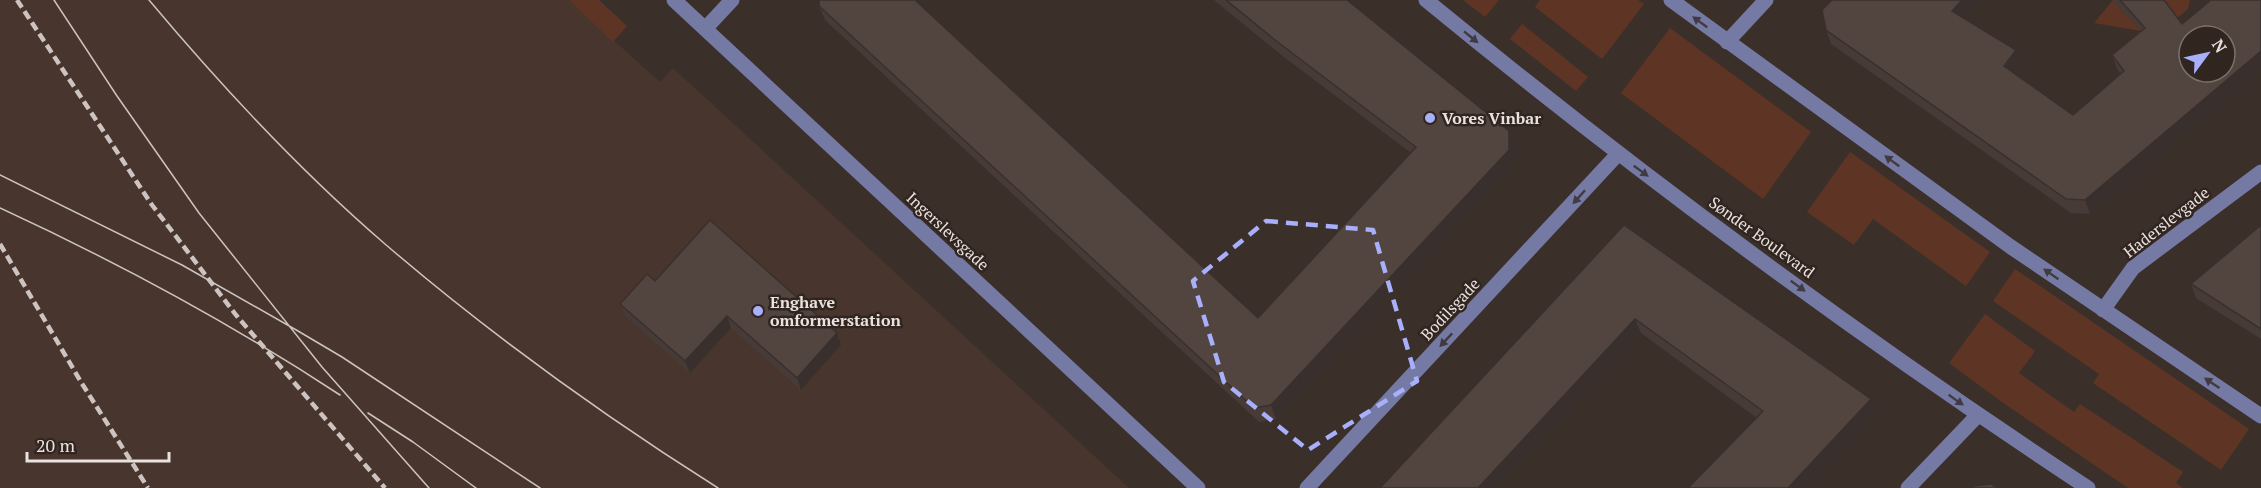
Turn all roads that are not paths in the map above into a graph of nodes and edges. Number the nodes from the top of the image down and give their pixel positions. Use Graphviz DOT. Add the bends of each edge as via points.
graph roads {
  1 [pos="674,0"];
  2 [pos="732,0"];
  3 [pos="1426,0"];
  4 [pos="1671,0"];
  5 [pos="1766,0"];
  6 [pos="705,29"];
  7 [pos="1727,42"];
  8 [pos="1618,154"];
  9 [pos="2261,172"];
  10 [pos="2103,310"];
  11 [pos="1978,415"];
  12 [pos="2261,416"];
  13 [pos="1198,488"];
  14 [pos="1307,488"];
  15 [pos="1908,488"];
  16 [pos="2088,488"];
  1 -- 6 [label="street, Ingerslevsgade"];
  2 -- 6 [label="street"];
  3 -- 8 [label="street, Sønder Boulevard, one-way"];
  7 -- 4 [label="street, one-way"];
  5 -- 7 [label="street"];
  6 -- 13 [label="street, Ingerslevsgade"];
  10 -- 7 [label="street, one-way"];
  8 -- 11 [label="street, Sønder Boulevard, one-way"];
  8 -- 14 [label="street, Bodilsgade, one-way"];
  9 -- 10 [label="street, Haderslevgade" via="2133,268"];
  12 -- 10 [label="street, one-way"];
  11 -- 15 [label="street"];
  11 -- 16 [label="street, Sønder Boulevard"];
}
